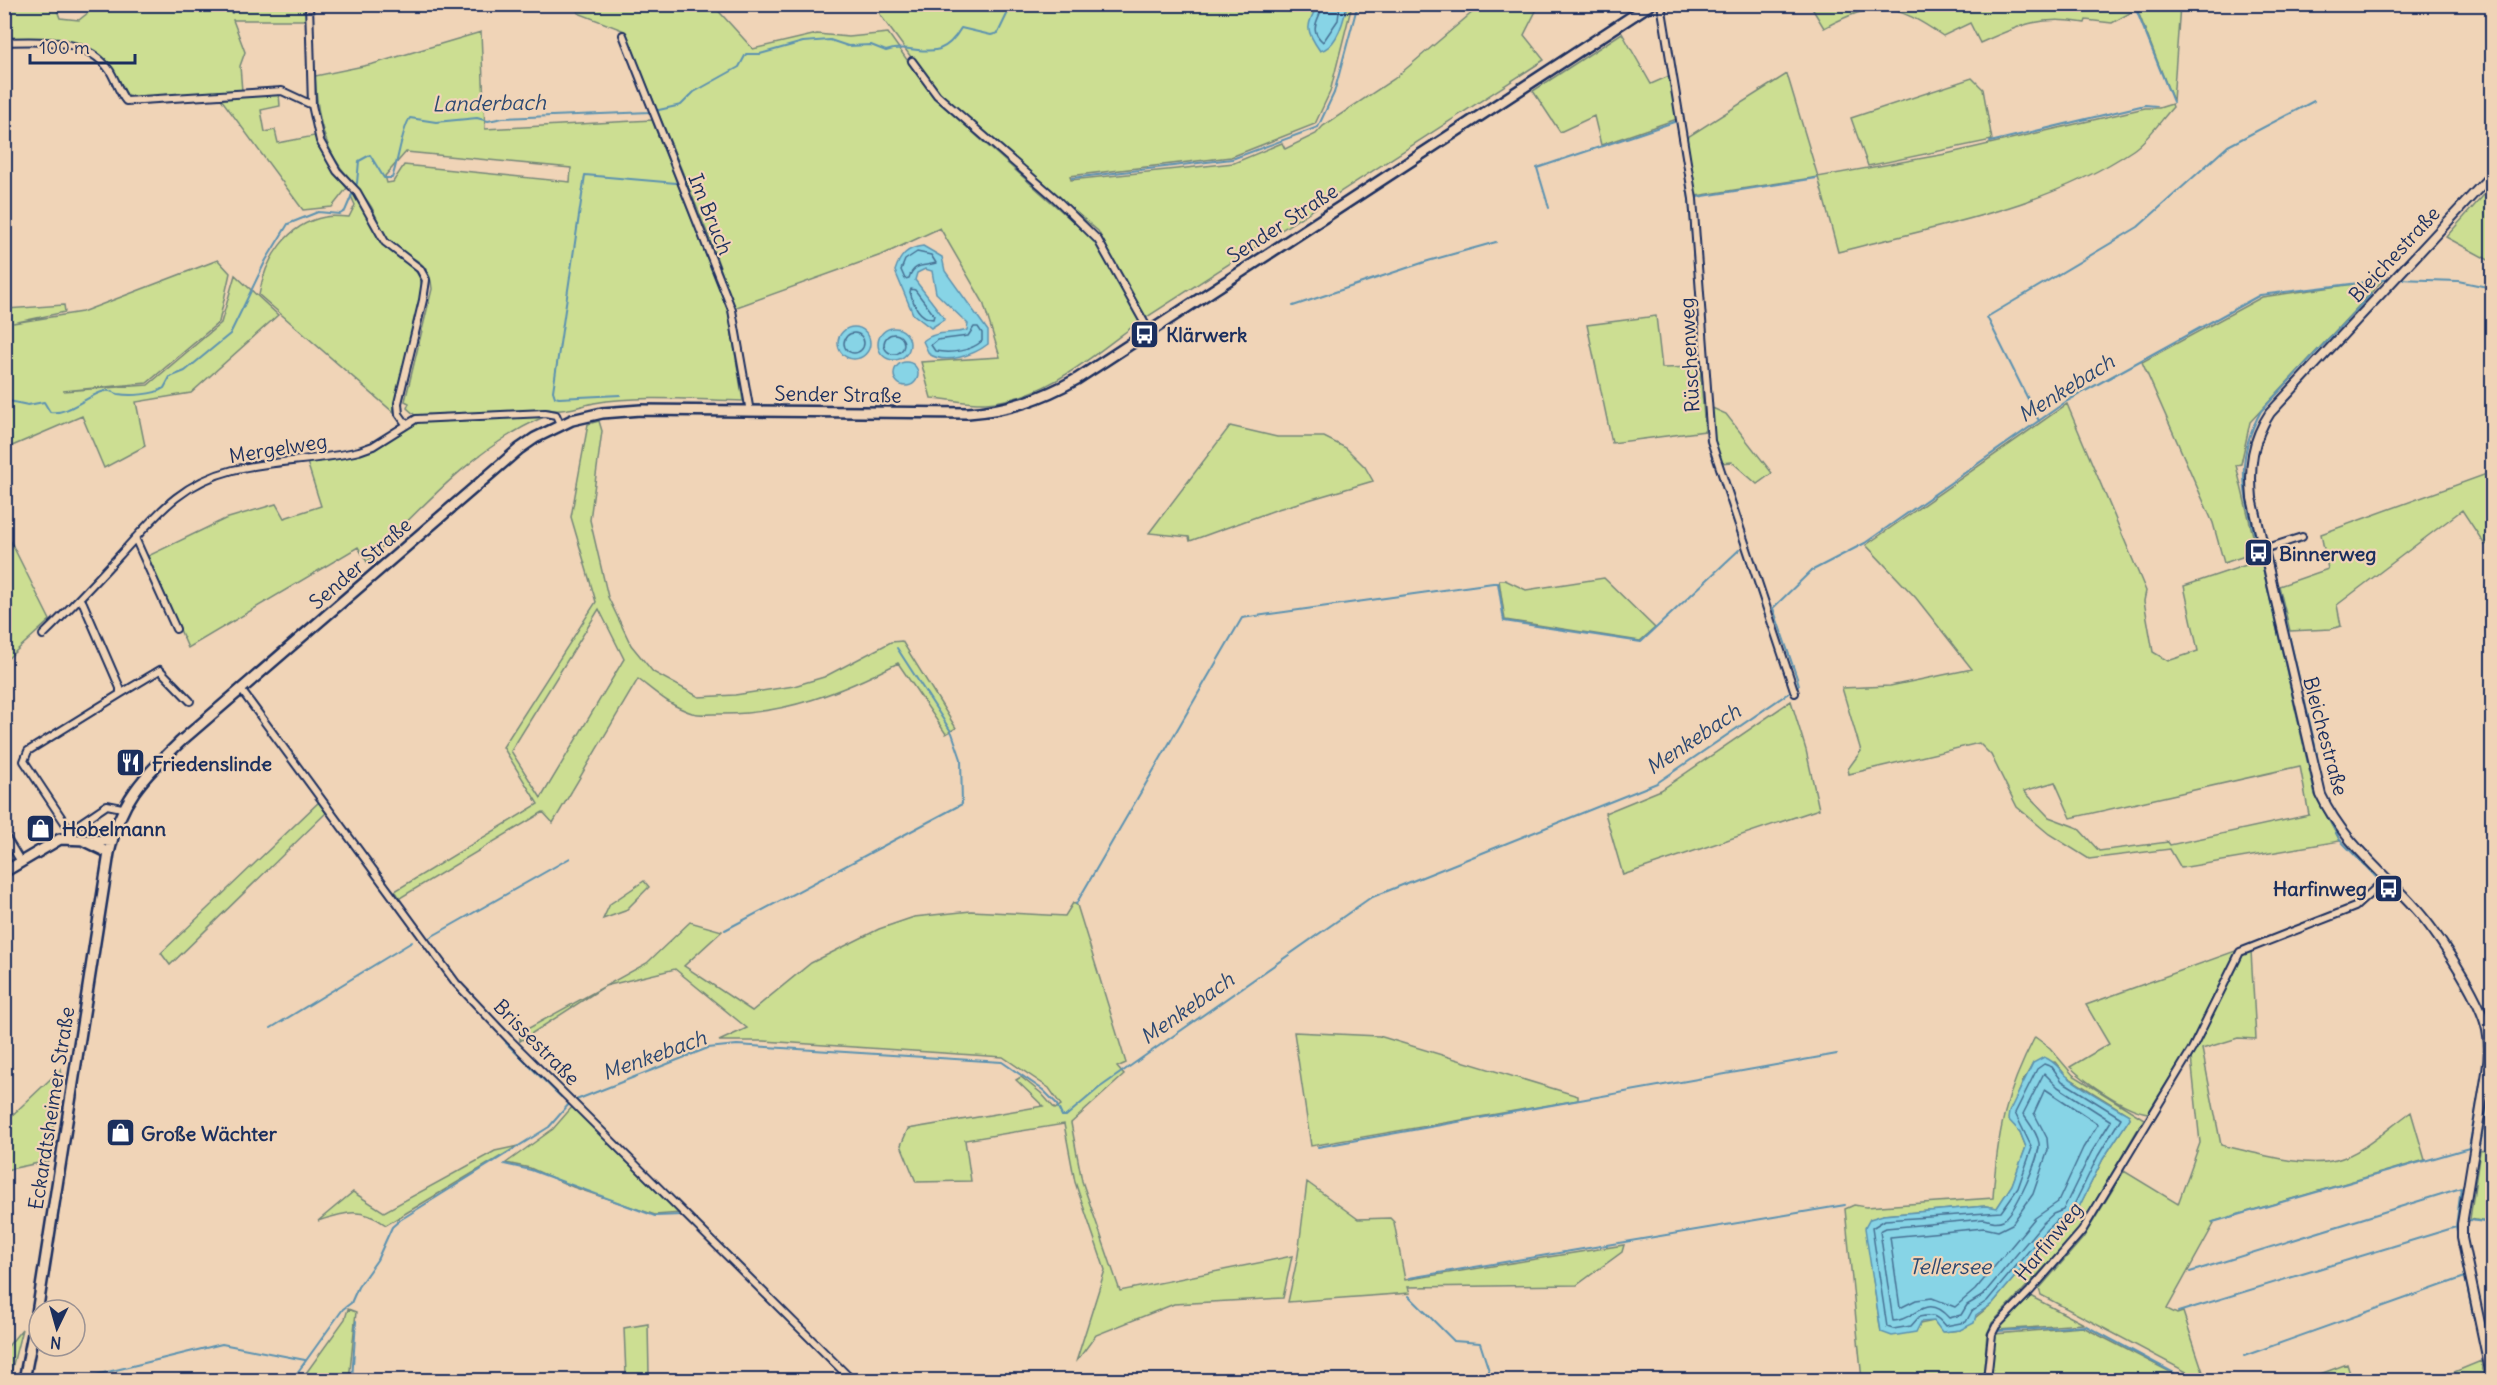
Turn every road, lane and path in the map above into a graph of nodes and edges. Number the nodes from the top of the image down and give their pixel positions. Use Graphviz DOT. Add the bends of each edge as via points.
graph roads {
  1 [pos="309,4"];
  2 [pos="1651,4"];
  3 [pos="1661,4"];
  4 [pos="623,35"];
  5 [pos="4,42"];
  6 [pos="912,61"];
  7 [pos="312,105"];
  8 [pos="2493,174"];
  9 [pos="1149,331"];
  10 [pos="750,412"];
  11 [pos="406,424"];
  12 [pos="561,424"];
  13 [pos="2302,537"];
  14 [pos="135,538"];
  15 [pos="2264,549"];
  16 [pos="79,600"];
  17 [pos="176,629"];
  18 [pos="43,635"];
  19 [pos="242,691"];
  20 [pos="1795,693"];
  21 [pos="120,694"];
  22 [pos="190,701"];
  23 [pos="123,808"];
  24 [pos="4,834"];
  25 [pos="74,838"];
  26 [pos="112,841"];
  27 [pos="109,853"];
  28 [pos="21,861"];
  29 [pos="4,872"];
  30 [pos="2386,879"];
  31 [pos="2490,1072"];
  32 [pos="24,1380"];
  33 [pos="852,1380"];
  34 [pos="1987,1380"];
  35 [pos="2492,1380"];
  1 -- 7 [label="street"];
  2 -- 9 [label="main road, Sender Straße"];
  3 -- 20 [label="street, Rüschenweg" via="1693,199 1711,441"];
  4 -- 10 [label="street, Im Bruch" via="732,310"];
  5 -- 7 [label="street" via="45,41 83,49 104,64 126,101 282,91"];
  6 -- 9 [label="street" via="942,100 1098,240"];
  7 -- 11 [label="street" via="314,124 328,156 357,192 385,242 420,269 426,280 398,403"];
  8 -- 15 [label="street, Bleichestraße" via="2261,426 2252,454 2250,480"];
  9 -- 10 [label="main road, Sender Straße" via="1066,385 1011,408 968,413"];
  10 -- 12 [label="main road, Sender Straße" via="641,410 602,413"];
  11 -- 12 [label="street" via="416,419 545,412 556,416"];
  11 -- 14 [label="street, Mergelweg" via="360,451 233,470 197,483 170,500"];
  12 -- 19 [label="main road, Sender Straße" via="535,438 497,468"];
  13 -- 15 [label="street"];
  14 -- 16 [label="street, Mergelweg"];
  14 -- 17 [label="street"];
  15 -- 30 [label="street, Bleichestraße" via="2321,795 2353,845"];
  16 -- 18 [label="street, Mergelweg"];
  16 -- 21 [label="street"];
  19 -- 23 [label="main road, Sender Straße" via="146,775"];
  19 -- 33 [label="street, Brissestraße" via="456,983"];
  21 -- 22 [label="street" via="160,670"];
  21 -- 25 [label="street" via="24,757"];
  23 -- 25 [label="street" via="107,806 76,825"];
  23 -- 26 [label="main road, Sender Straße"];
  24 -- 28 [label="street"];
  25 -- 26 [label="main road"];
  25 -- 27 [label="main road"];
  25 -- 28 [label="main road" via="50,843"];
  26 -- 27 [label="main road, Eckardtsheimer Straße"];
  27 -- 32 [label="main road, Eckardtsheimer Straße"];
  28 -- 29 [label="main road"];
  30 -- 31 [label="street, Bleichestraße" via="2432,930 2481,1012"];
  30 -- 34 [label="street, Harfinweg" via="2355,907 2240,952 2192,1049 2082,1231 1995,1326"];
  31 -- 35 [label="street, Bleichestraße" via="2462,1219 2462,1238"];
}
